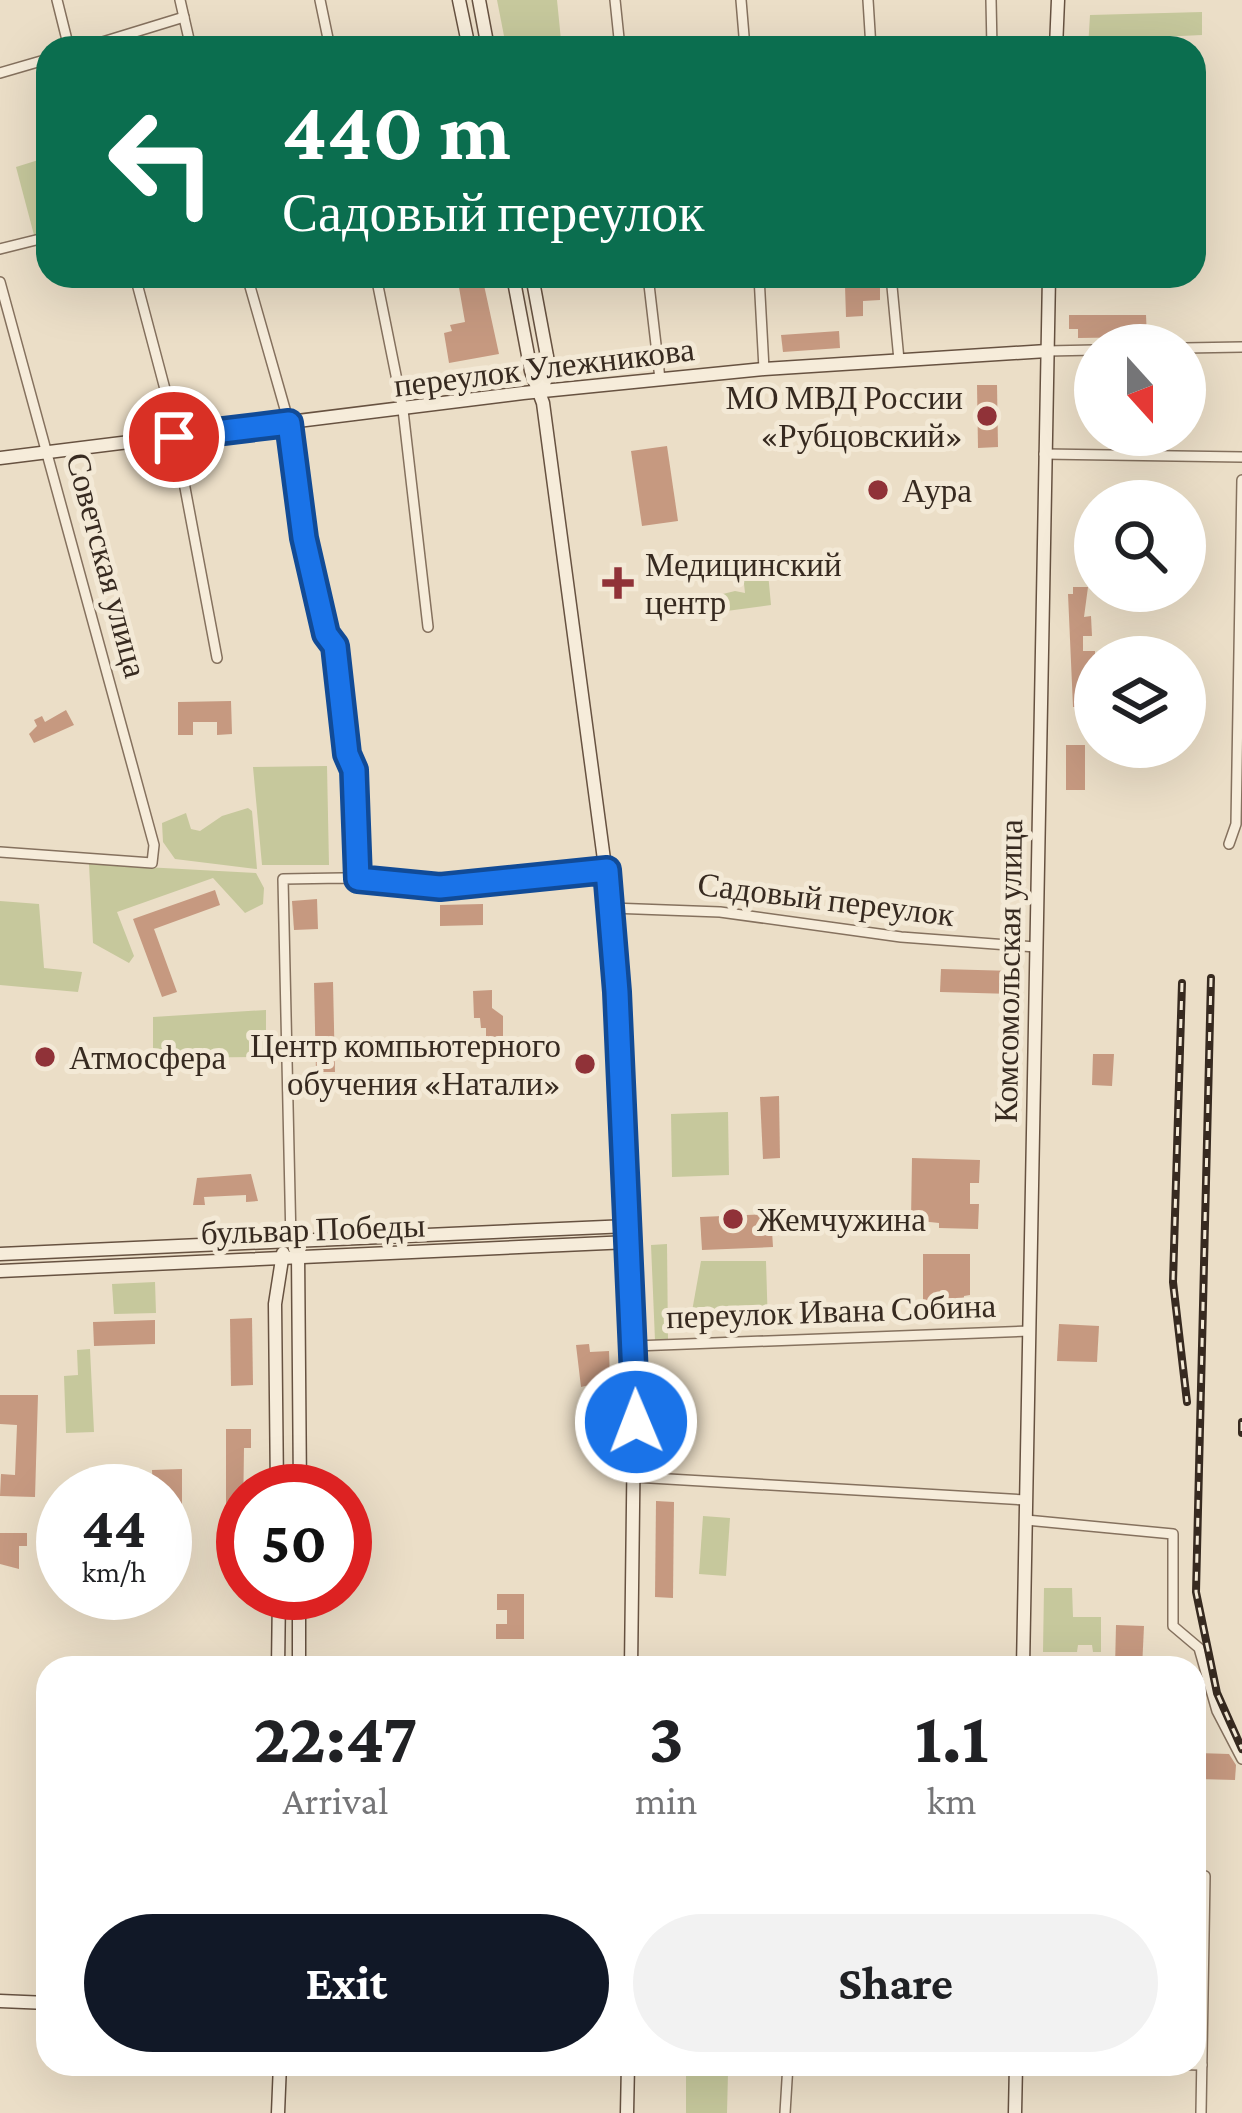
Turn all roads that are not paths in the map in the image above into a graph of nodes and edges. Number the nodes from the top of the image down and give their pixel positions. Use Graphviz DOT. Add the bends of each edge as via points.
graph roads {
  1 [pos="57,0"];
  2 [pos="320,0"];
  3 [pos="459,0"];
  4 [pos="478,0"];
  5 [pos="614,0"];
  6 [pos="741,0"];
  7 [pos="868,0"];
  8 [pos="991,0"];
  9 [pos="1058,0"];
  10 [pos="183,1"];
  11 [pos="184,17"];
  12 [pos="66,36"];
  13 [pos="122,36"];
  14 [pos="188,36"];
  15 [pos="328,36"];
  16 [pos="466,36"];
  17 [pos="486,36"];
  18 [pos="618,36"];
  19 [pos="744,36"];
  20 [pos="870,36"];
  21 [pos="992,36"];
  22 [pos="1056,36"];
  23 [pos="36,62"];
  24 [pos="0,73"];
  25 [pos="36,240"];
  26 [pos="0,249"];
  27 [pos="0,282"];
  28 [pos="138,288"];
  29 [pos="250,288"];
  30 [pos="378,288"];
  31 [pos="515,288"];
  32 [pos="534,288"];
  33 [pos="649,288"];
  34 [pos="760,288"];
  35 [pos="892,288"];
  36 [pos="1049,288"];
  37 [pos="1242,347"];
  38 [pos="1206,348"];
  39 [pos="1074,350"];
  40 [pos="1047,351"];
  41 [pos="898,360"];
  42 [pos="764,369"];
  43 [pos="549,370"];
  44 [pos="532,374"];
  45 [pos="660,380"];
  46 [pos="542,392"];
  47 [pos="403,410"];
  48 [pos="289,423"];
  49 [pos="174,437"];
  50 [pos="48,450"];
  51 [pos="1044,454"];
  52 [pos="1242,457"];
  53 [pos="0,458"];
  54 [pos="1242,480"];
  55 [pos="428,627"];
  56 [pos="217,658"];
  57 [pos="1229,844"];
  58 [pos="0,852"];
  59 [pos="607,870"];
  60 [pos="358,879"];
  61 [pos="611,908"];
  62 [pos="1035,947"];
  63 [pos="628,1226"];
  64 [pos="290,1242"];
  65 [pos="629,1242"];
  66 [pos="103,1249"];
  67 [pos="33,1252"];
  68 [pos="0,1254"];
  69 [pos="302,1257"];
  70 [pos="280,1258"];
  71 [pos="104,1265"];
  72 [pos="33,1270"];
  73 [pos="0,1271"];
  74 [pos="1029,1331"];
  75 [pos="635,1346"];
  76 [pos="275,1406"];
  77 [pos="300,1407"];
  78 [pos="276,1464"];
  79 [pos="300,1464"];
  80 [pos="634,1477"];
  81 [pos="1026,1500"];
  82 [pos="1026,1520"];
  83 [pos="279,1620"];
  84 [pos="299,1620"];
  85 [pos="278,1656"];
  86 [pos="299,1656"];
  87 [pos="631,1656"];
  88 [pos="1023,1656"];
  89 [pos="1201,1656"];
  90 [pos="1206,1672"];
  91 [pos="1242,1759"];
  92 [pos="0,2001"];
  93 [pos="36,2002"];
  94 [pos="280,2076"];
  95 [pos="628,2076"];
  96 [pos="787,2076"];
  97 [pos="1016,2076"];
  98 [pos="1202,2076"];
  99 [pos="278,2113"];
  100 [pos="627,2113"];
  101 [pos="785,2113"];
  102 [pos="1016,2113"];
  103 [pos="1201,2113"];
  1 -- 12 [label="street"];
  2 -- 15 [label="street"];
  3 -- 16 [label="main road"];
  4 -- 17 [label="main road"];
  5 -- 18 [label="street"];
  6 -- 19 [label="street"];
  7 -- 20 [label="street"];
  8 -- 21 [label="street"];
  9 -- 22 [label="main road"];
  10 -- 11 [label="street"];
  11 -- 13 [label="street"];
  11 -- 14 [label="street"];
  23 -- 24 [label="street"];
  25 -- 26 [label="street"];
  27 -- 50 [label="street, Советская улица"];
  28 -- 49 [label="street"];
  29 -- 48 [label="street"];
  30 -- 47 [label="street"];
  31 -- 44 [label="main road"];
  32 -- 43 [label="main road"];
  33 -- 45 [label="street"];
  34 -- 42 [label="street"];
  35 -- 41 [label="street"];
  36 -- 40 [label="main road, Комсомольская улица"];
  37 -- 38 [label="street"];
  39 -- 40 [label="street, переулок Улежникова"];
  40 -- 41 [label="main road, переулок Улежникова"];
  40 -- 51 [label="main road, Комсомольская улица"];
  41 -- 42 [label="main road, переулок Улежникова"];
  42 -- 45 [label="main road, переулок Улежникова"];
  43 -- 44 [label="street"];
  43 -- 46 [label="main road"];
  44 -- 46 [label="main road"];
  45 -- 46 [label="main road, переулок Улежникова"];
  46 -- 47 [label="main road, переулок Улежникова"];
  46 -- 59 [label="main road"];
  47 -- 48 [label="main road, переулок Улежникова"];
  47 -- 55 [label="street"];
  48 -- 49 [label="main road, переулок Улежникова"];
  48 -- 60 [label="street" via="304,538 335,646 354,770"];
  49 -- 50 [label="main road, переулок Улежникова"];
  49 -- 56 [label="street"];
  50 -- 53 [label="main road, переулок Улежникова"];
  50 -- 58 [label="street, Советская улица" via="154,833 152,863"];
  51 -- 52 [label="street"];
  51 -- 62 [label="main road, Комсомольская улица"];
  54 -- 57 [label="street" via="1236,824"];
  59 -- 60 [label="street" via="440,887"];
  59 -- 61 [label="main road"];
  60 -- 64 [label="street" via="290,877 281,884"];
  61 -- 62 [label="street, Садовый переулок"];
  61 -- 63 [label="main road"];
  62 -- 74 [label="main road, Комсомольская улица"];
  63 -- 64 [label="main road, бульвар Победы"];
  63 -- 65 [label="main road"];
  64 -- 66 [label="main road, бульвар Победы"];
  64 -- 69 [label="main road"];
  64 -- 70 [label="main road"];
  65 -- 69 [label="main road, бульвар Победы"];
  65 -- 75 [label="main road"];
  66 -- 67 [label="main road, бульвар Победы"];
  66 -- 71 [label="main road"];
  67 -- 68 [label="main road, бульвар Победы"];
  67 -- 72 [label="main road"];
  69 -- 70 [label="main road, бульвар Победы"];
  69 -- 77 [label="main road"];
  70 -- 71 [label="main road, бульвар Победы"];
  70 -- 76 [label="main road"];
  71 -- 72 [label="main road, бульвар Победы"];
  72 -- 73 [label="main road, бульвар Победы"];
  74 -- 75 [label="street, переулок Ивана Собина"];
  74 -- 81 [label="main road, Комсомольская улица"];
  75 -- 80 [label="main road"];
  76 -- 77 [label="street"];
  76 -- 78 [label="main road"];
  77 -- 79 [label="main road"];
  80 -- 81 [label="street"];
  80 -- 87 [label="main road"];
  81 -- 82 [label="main road, Комсомольская улица"];
  82 -- 88 [label="main road, Комсомольская улица"];
  82 -- 89 [label="street" via="1173,1534 1173,1626"];
  83 -- 85 [label="main road"];
  84 -- 86 [label="main road"];
  90 -- 91 [label="street"];
  92 -- 93 [label="main road"];
  94 -- 99 [label="main road"];
  95 -- 100 [label="main road"];
  96 -- 101 [label="street"];
  97 -- 102 [label="main road"];
  98 -- 103 [label="street"];
}
